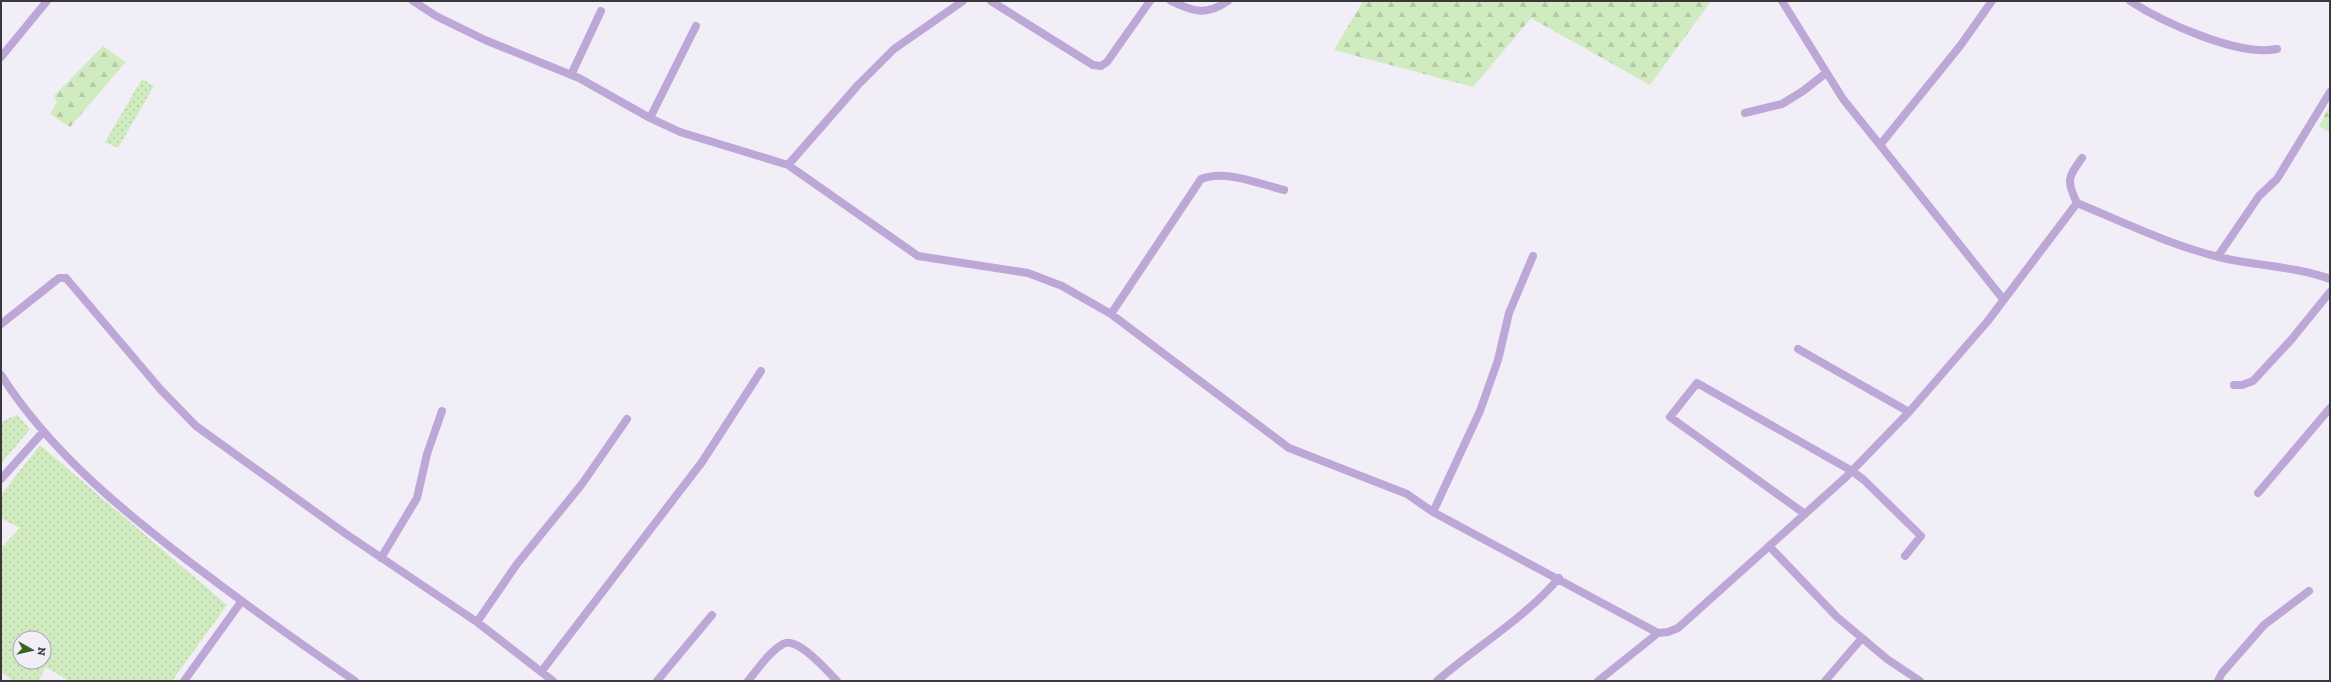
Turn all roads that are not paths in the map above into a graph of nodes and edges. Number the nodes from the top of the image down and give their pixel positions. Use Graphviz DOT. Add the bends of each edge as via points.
graph roads {
  1 [pos="413,1"];
  2 [pos="963,1"];
  3 [pos="991,1"];
  4 [pos="1150,1"];
  5 [pos="1171,1"];
  6 [pos="1228,1"];
  7 [pos="1782,1"];
  8 [pos="1992,1"];
  9 [pos="2130,1"];
  10 [pos="45,2"];
  11 [pos="601,11"];
  12 [pos="696,26"];
  13 [pos="2277,49"];
  14 [pos="1,57"];
  15 [pos="1826,73"];
  16 [pos="571,74"];
  17 [pos="2330,92"];
  18 [pos="1745,113"];
  19 [pos="650,118"];
  20 [pos="1880,145"];
  21 [pos="2082,158"];
  22 [pos="788,165"];
  23 [pos="1284,190"];
  24 [pos="2076,203"];
  25 [pos="1533,256"];
  26 [pos="2218,256"];
  27 [pos="2330,279"];
  28 [pos="2330,292"];
  29 [pos="2003,299"];
  30 [pos="1111,314"];
  31 [pos="1,324"];
  32 [pos="1798,349"];
  33 [pos="761,371"];
  34 [pos="1,375"];
  35 [pos="2234,385"];
  36 [pos="2330,408"];
  37 [pos="442,411"];
  38 [pos="1909,412"];
  39 [pos="626,419"];
  40 [pos="43,432"];
  41 [pos="1852,472"];
  42 [pos="1,479"];
  43 [pos="2258,493"];
  44 [pos="1433,512"];
  45 [pos="1805,514"];
  46 [pos="1769,546"];
  47 [pos="1906,556"];
  48 [pos="381,558"];
  49 [pos="1558,578"];
  50 [pos="2309,591"];
  51 [pos="241,602"];
  52 [pos="712,615"];
  53 [pos="476,622"];
  54 [pos="1658,633"];
  55 [pos="1862,638"];
  56 [pos="541,672"];
  57 [pos="184,681"];
  58 [pos="355,681"];
  59 [pos="553,681"];
  60 [pos="658,681"];
  61 [pos="748,681"];
  62 [pos="837,681"];
  63 [pos="1437,681"];
  64 [pos="1598,681"];
  65 [pos="1825,681"];
  66 [pos="1920,681"];
  67 [pos="2218,681"];
  1 -- 16 [label="street" via="436,16 485,40"];
  2 -- 22 [label="street" via="894,49 858,85"];
  3 -- 4 [label="street" via="1093,64 1101,66 1107,62"];
  5 -- 6 [label="street" via="1187,9 1210,11"];
  7 -- 15 [label="street"];
  8 -- 20 [label="street" via="1960,46"];
  9 -- 13 [label="street" via="2181,28 2219,42 2249,49"];
  10 -- 14 [label="street"];
  11 -- 16 [label="street"];
  12 -- 19 [label="street"];
  15 -- 18 [label="street" via="1782,104"];
  15 -- 20 [label="street"];
  16 -- 19 [label="street"];
  17 -- 26 [label="street" via="2277,178 2259,196"];
  19 -- 22 [label="street" via="680,132"];
  20 -- 29 [label="street"];
  21 -- 24 [label="street" via="2069,180 2069,188"];
  22 -- 30 [label="street" via="918,256 943,262 1028,273 1062,286"];
  23 -- 30 [label="street" via="1226,176 1210,175 1201,179"];
  24 -- 26 [label="street" via="2163,239"];
  24 -- 29 [label="street"];
  25 -- 44 [label="street" via="1509,313 1498,360 1480,411"];
  26 -- 27 [label="street" via="2296,269"];
  28 -- 35 [label="street" via="2253,381"];
  29 -- 38 [label="street" via="1987,322"];
  30 -- 44 [label="street" via="1289,448 1407,494"];
  31 -- 48 [label="street" via="59,278 66,278 161,390 196,426"];
  32 -- 38 [label="street"];
  33 -- 56 [label="street" via="702,462"];
  34 -- 40 [label="street"];
  36 -- 43 [label="street"];
  37 -- 48 [label="street" via="427,454 417,498"];
  38 -- 41 [label="street"];
  39 -- 53 [label="street" via="582,484 517,564"];
  40 -- 42 [label="street"];
  40 -- 51 [label="street" via="123,510"];
  41 -- 45 [label="street"];
  41 -- 45 [label="street" via="1697,383 1670,417"];
  41 -- 47 [label="street" via="1864,480 1921,536"];
  44 -- 49 [label="street"];
  45 -- 46 [label="street"];
  46 -- 54 [label="street" via="1678,628"];
  46 -- 55 [label="street" via="1837,617"];
  48 -- 53 [label="street"];
  49 -- 54 [label="street"];
  49 -- 63 [label="street" via="1544,596"];
  50 -- 67 [label="street" via="2264,625"];
  51 -- 57 [label="street"];
  51 -- 58 [label="street"];
  52 -- 60 [label="street"];
  53 -- 56 [label="street"];
  54 -- 64 [label="street"];
  55 -- 65 [label="street"];
  55 -- 66 [label="street"];
  56 -- 59 [label="street"];
  61 -- 62 [label="street" via="784,643 794,643 804,650"];
}
